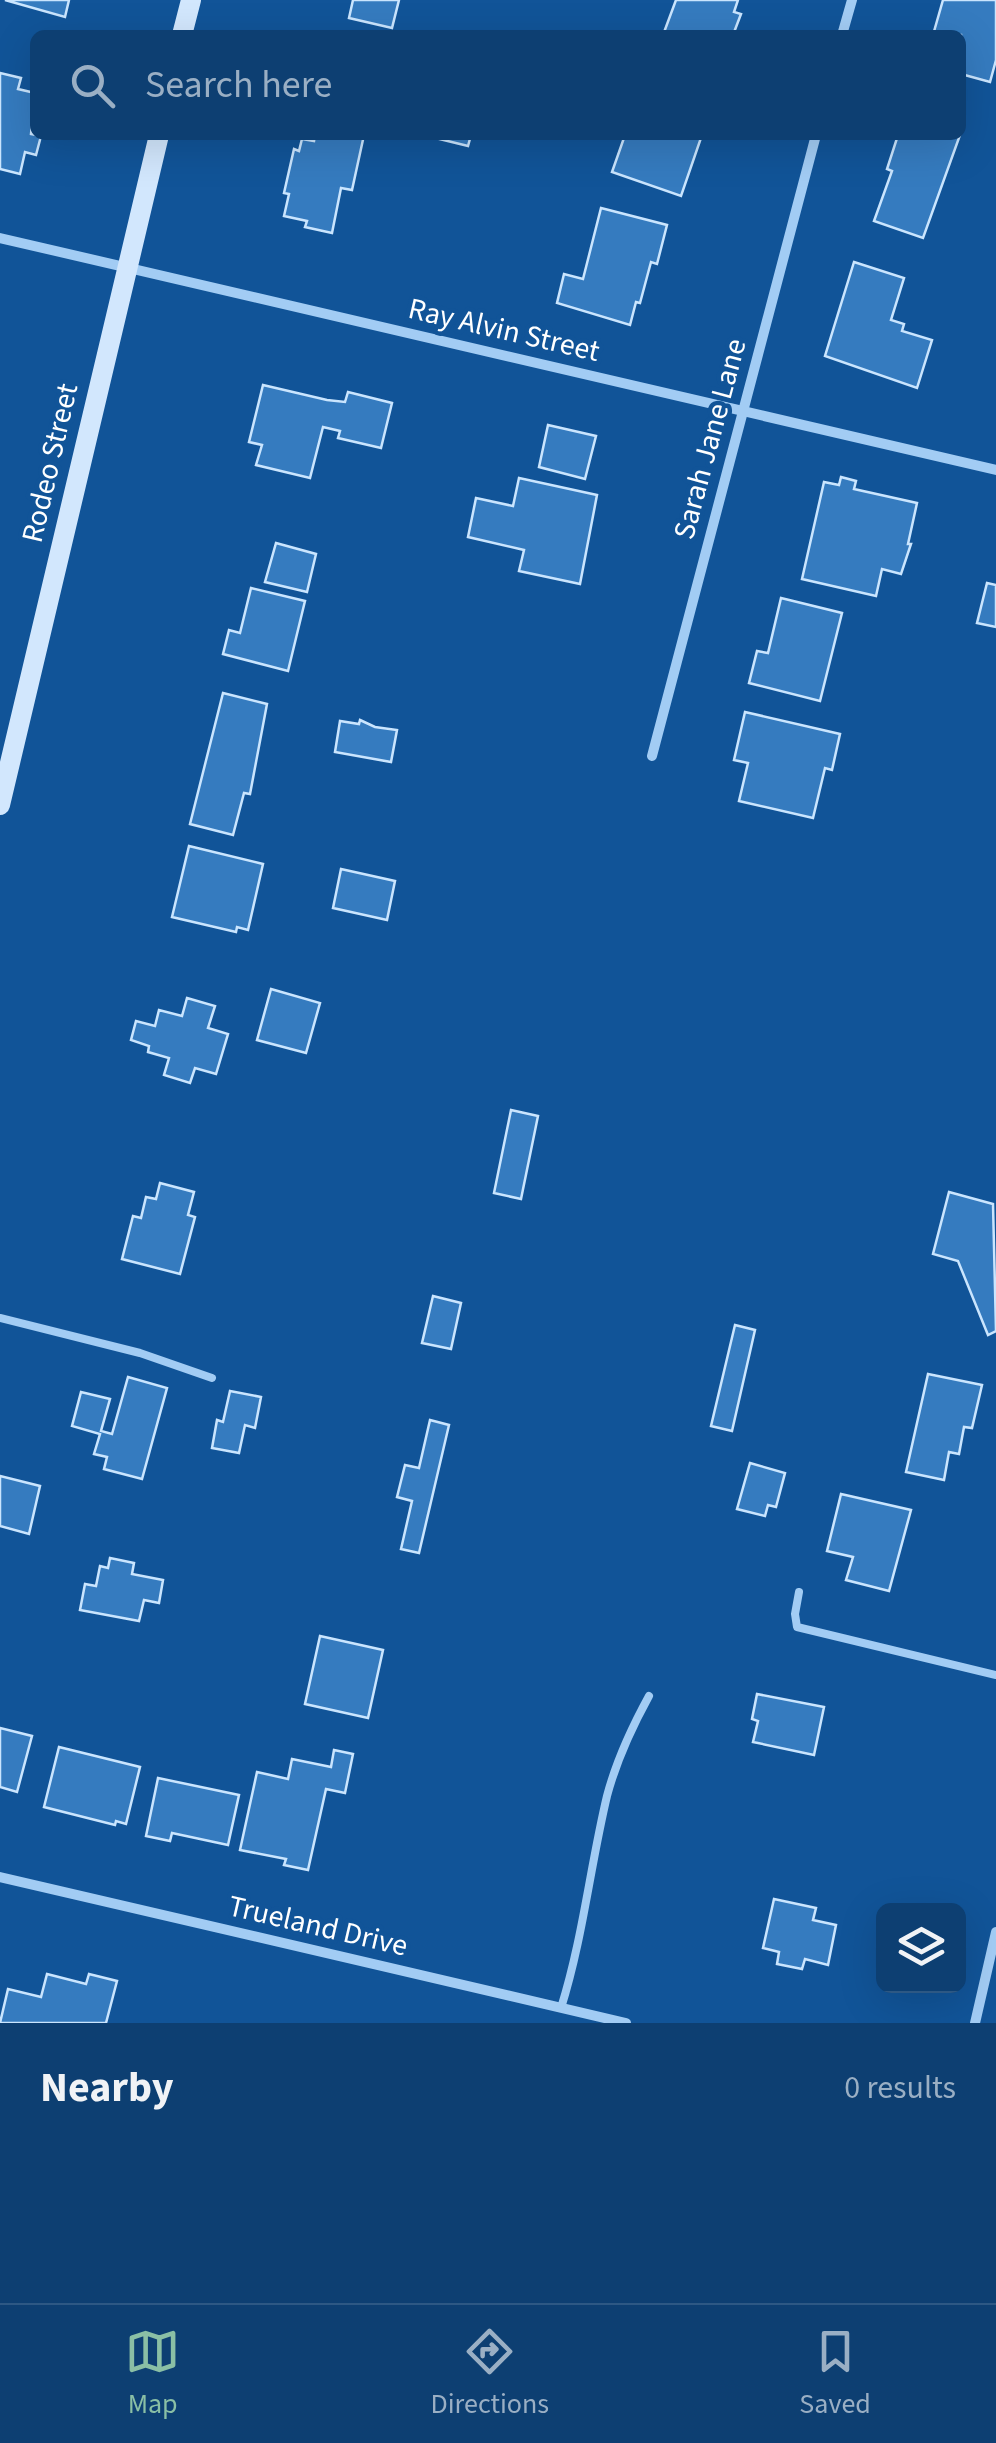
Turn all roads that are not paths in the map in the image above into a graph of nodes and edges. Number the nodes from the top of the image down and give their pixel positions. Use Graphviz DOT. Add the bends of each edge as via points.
graph roads {
  1 [pos="191,0"];
  2 [pos="852,0"];
  3 [pos="183,30"];
  4 [pos="843,30"];
  5 [pos="158,140"];
  6 [pos="815,140"];
  7 [pos="0,238"];
  8 [pos="128,267"];
  9 [pos="744,411"];
  10 [pos="996,470"];
  11 [pos="652,756"];
  12 [pos="0,804"];
  13 [pos="0,1318"];
  14 [pos="212,1378"];
  15 [pos="799,1592"];
  16 [pos="996,1675"];
  17 [pos="649,1696"];
  18 [pos="0,1878"];
  19 [pos="996,1932"];
  20 [pos="561,2008"];
  21 [pos="626,2023"];
  22 [pos="974,2023"];
  1 -- 3 [label="street"];
  2 -- 4 [label="street"];
  5 -- 8 [label="street, Rodeo Street"];
  6 -- 9 [label="street, Sarah Jane Lane"];
  7 -- 8 [label="street, Ray Alvin Street"];
  8 -- 9 [label="street, Ray Alvin Street"];
  8 -- 12 [label="street, Rodeo Street"];
  9 -- 10 [label="street, Ray Alvin Street"];
  9 -- 11 [label="street, Sarah Jane Lane"];
  13 -- 14 [label="lane"];
  15 -- 16 [label="lane" via="797,1626"];
  17 -- 20 [label="lane" via="608,1794"];
  18 -- 20 [label="street, Trueland Drive"];
  19 -- 22 [label="street"];
  20 -- 21 [label="street, Trueland Drive"];
}
